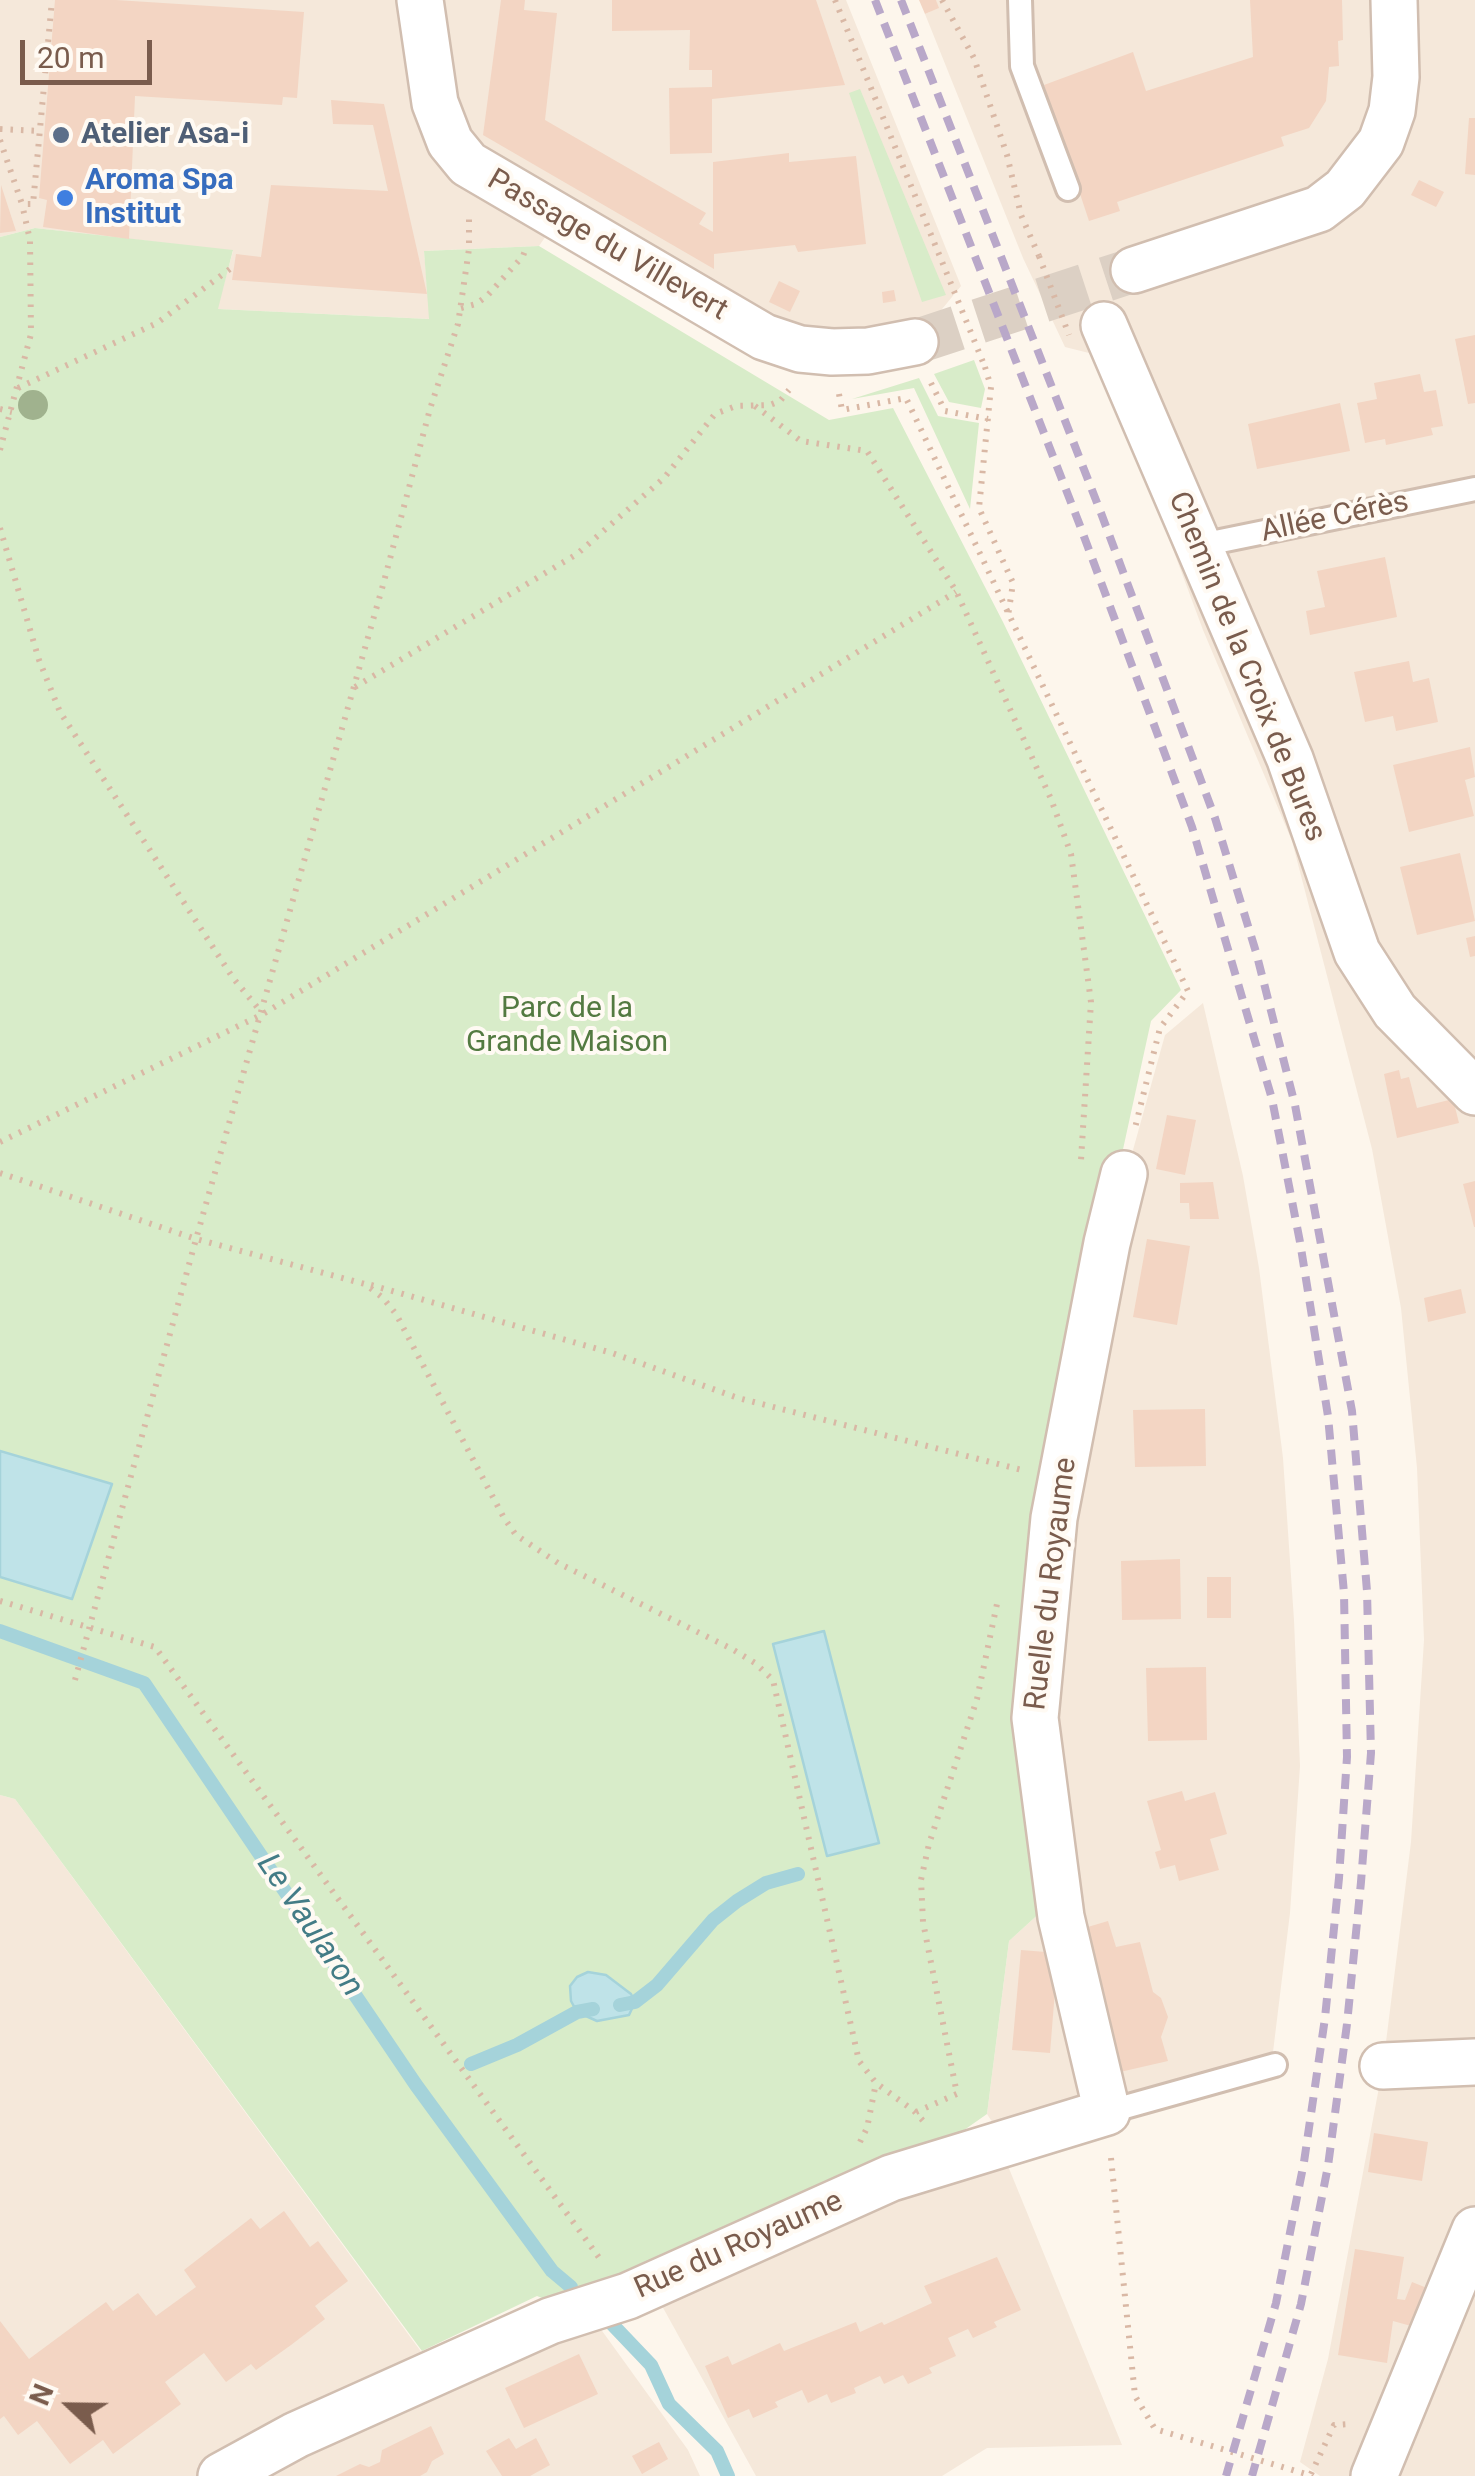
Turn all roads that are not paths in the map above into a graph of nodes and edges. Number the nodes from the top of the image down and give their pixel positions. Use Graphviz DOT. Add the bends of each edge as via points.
graph roads {
  1 [pos="420,0"];
  2 [pos="1020,0"];
  3 [pos="1394,0"];
  4 [pos="1068,189"];
  5 [pos="1134,270"];
  6 [pos="1087,330"];
  7 [pos="921,358"];
  8 [pos="1475,489"];
  9 [pos="1196,546"];
  10 [pos="1475,1092"];
  11 [pos="1124,1174"];
  12 [pos="1475,2062"];
  13 [pos="1274,2065"];
  14 [pos="1383,2066"];
  15 [pos="1107,2112"];
  16 [pos="1475,2230"];
  17 [pos="221,2476"];
  18 [pos="1374,2476"];
  1 -- 7 [label="street, Passage du Villevert" via="435,102 450,142 468,164 764,337 800,349"];
  2 -- 4 [label="lane" via="1022,66"];
  3 -- 5 [label="street" via="1392,112 1380,142 1345,189 1319,210"];
  6 -- 9 [label="street, Chemin de la Croix de Bures"];
  8 -- 9 [label="lane, Allée Cérès"];
  9 -- 10 [label="street, Chemin de la Croix de Bures" via="1290,759 1357,952 1395,1011"];
  11 -- 15 [label="street, Ruelle du Royaume" via="1054,1518 1035,1718 1061,1916"];
  12 -- 14 [label="street"];
  13 -- 15 [label="lane, Rue du Royaume"];
  15 -- 17 [label="street, Rue du Royaume" via="891,2178 628,2296 550,2322 296,2435"];
  16 -- 18 [label="street"];
}
